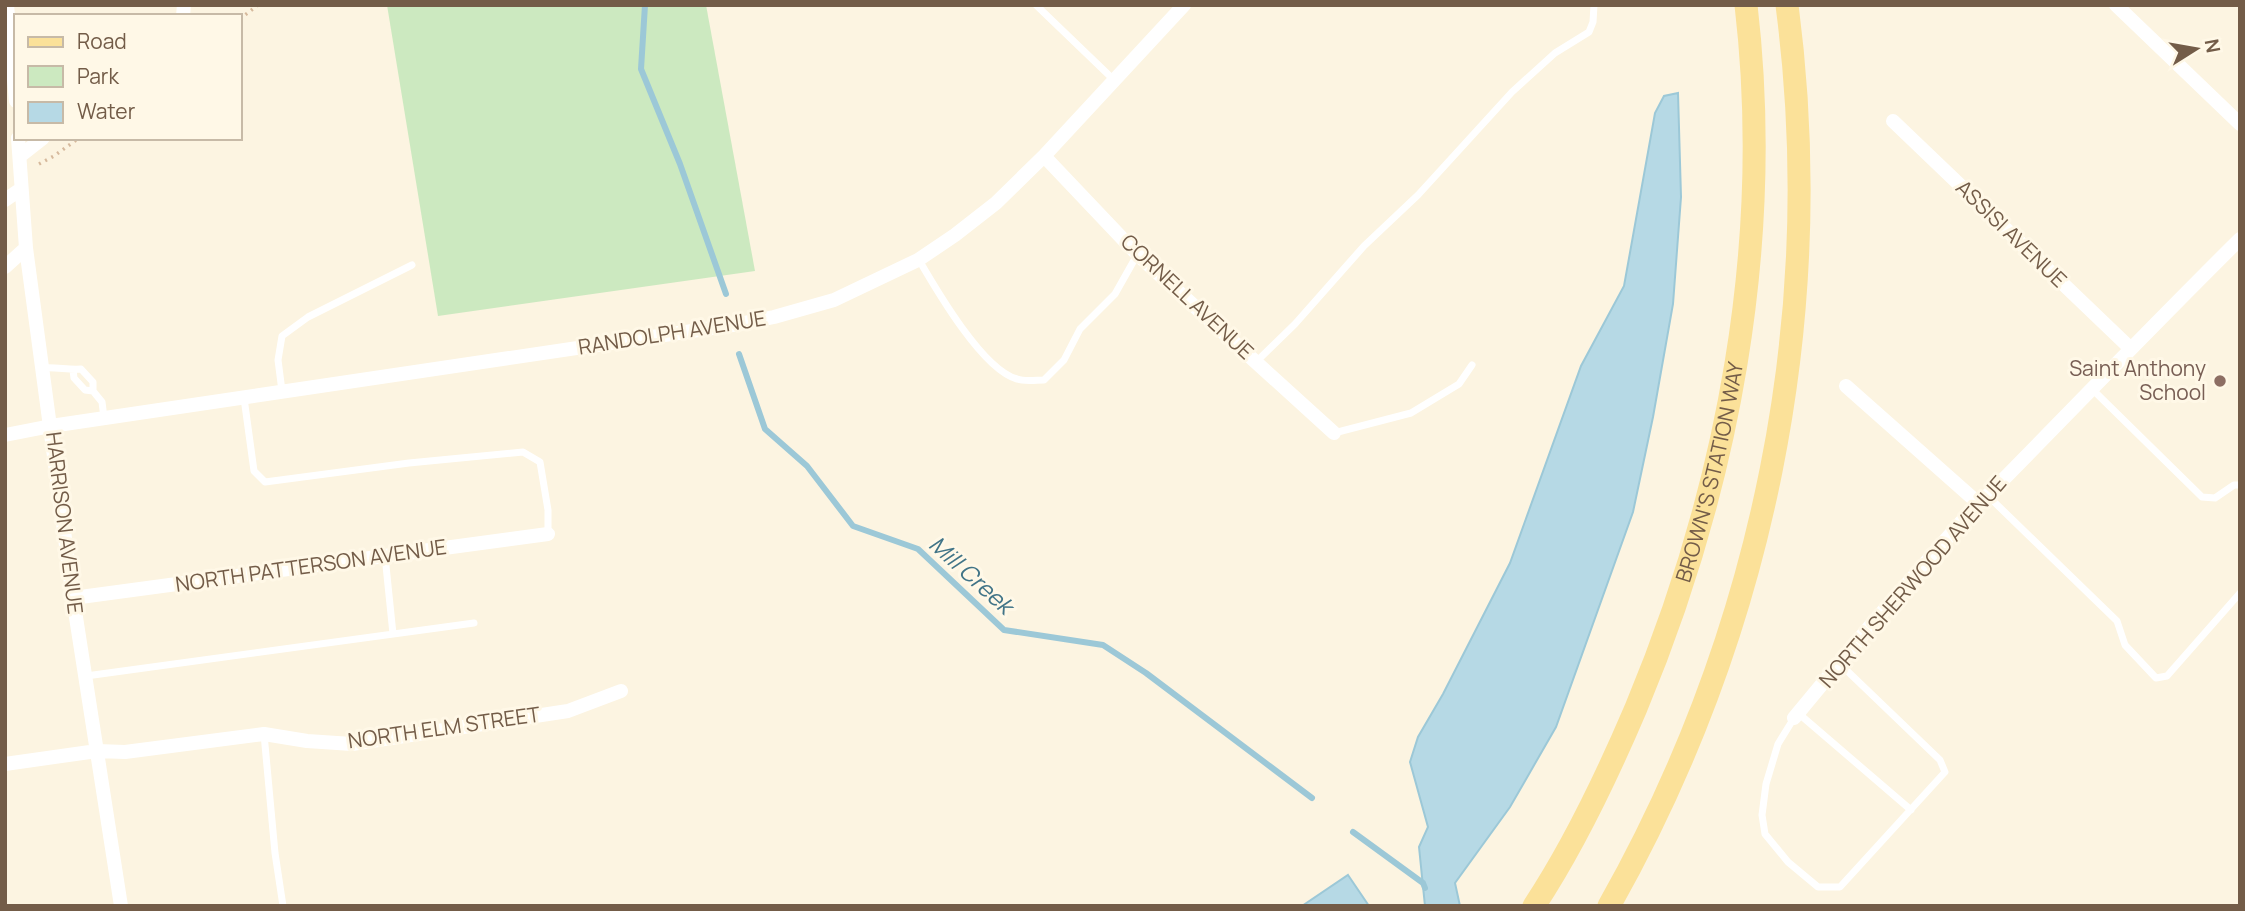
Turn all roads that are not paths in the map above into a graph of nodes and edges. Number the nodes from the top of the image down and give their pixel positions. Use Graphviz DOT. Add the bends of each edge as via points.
graph roads {
  1 [pos="6,5"];
  2 [pos="1036,5"];
  3 [pos="1184,5"];
  4 [pos="1594,5"];
  5 [pos="1746,5"];
  6 [pos="1787,5"];
  7 [pos="2117,6"];
  8 [pos="9,52"];
  9 [pos="1114,80"];
  10 [pos="14,87"];
  11 [pos="1893,121"];
  12 [pos="2240,124"];
  13 [pos="19,140"];
  14 [pos="40,140"];
  15 [pos="20,156"];
  16 [pos="1044,156"];
  17 [pos="21,189"];
  18 [pos="5,200"];
  19 [pos="2240,239"];
  20 [pos="26,248"];
  21 [pos="1138,255"];
  22 [pos="918,260"];
  23 [pos="412,265"];
  24 [pos="5,267"];
  25 [pos="2130,348"];
  26 [pos="1256,362"];
  27 [pos="1472,365"];
  28 [pos="43,368"];
  29 [pos="1846,386"];
  30 [pos="2092,389"];
  31 [pos="282,392"];
  32 [pos="244,398"];
  33 [pos="104,418"];
  34 [pos="51,426"];
  35 [pos="1334,433"];
  36 [pos="5,435"];
  37 [pos="2240,485"];
  38 [pos="1983,499"];
  39 [pos="548,534"];
  40 [pos="385,556"];
  41 [pos="2240,593"];
  42 [pos="73,598"];
  43 [pos="474,623"];
  44 [pos="393,634"];
  45 [pos="1840,664"];
  46 [pos="86,676"];
  47 [pos="621,691"];
  48 [pos="1796,716"];
  49 [pos="264,734"];
  50 [pos="97,751"];
  51 [pos="5,764"];
  52 [pos="1911,810"];
  53 [pos="121,906"];
  54 [pos="283,906"];
  55 [pos="1534,906"];
  56 [pos="1609,906"];
  1 -- 8 [label="street"];
  2 -- 9 [label="lane"];
  3 -- 9 [label="street, RANDOLPH AVENUE"];
  4 -- 26 [label="lane" via="1589,32 1555,53 1512,92"];
  5 -- 55 [label="main road, BROWN'S STATION WAY" via="1754,152 1750,233 1743,315 1722,440 1695,543 1655,663 1596,797"];
  6 -- 56 [label="main road" via="1797,130 1799,239 1787,381 1769,484 1713,684 1659,809"];
  7 -- 12 [label="street"];
  8 -- 10 [label="street"];
  9 -- 16 [label="street, RANDOLPH AVENUE"];
  11 -- 25 [label="street, ASSISI AVENUE"];
  13 -- 15 [label="street, HARRISON AVENUE"];
  14 -- 15 [label="street"];
  15 -- 17 [label="street, HARRISON AVENUE"];
  16 -- 21 [label="street, CORNELL AVENUE"];
  16 -- 22 [label="street, RANDOLPH AVENUE" via="996,203"];
  17 -- 18 [label="street"];
  17 -- 20 [label="street, HARRISON AVENUE"];
  19 -- 25 [label="street, NORTH SHERWOOD AVENUE"];
  20 -- 24 [label="street"];
  20 -- 28 [label="street, HARRISON AVENUE"];
  21 -- 22 [label="lane" via="1115,295 1080,329 1063,360 1044,380 1018,380 998,369 954,317"];
  21 -- 26 [label="street, CORNELL AVENUE"];
  22 -- 31 [label="street, RANDOLPH AVENUE" via="834,300 774,317"];
  23 -- 31 [label="lane" via="308,317 282,335 278,360"];
  25 -- 30 [label="street, NORTH SHERWOOD AVENUE"];
  26 -- 35 [label="street, CORNELL AVENUE"];
  27 -- 35 [label="lane" via="1459,384 1411,413"];
  28 -- 33 [label="lane" via="81,369 93,382"];
  28 -- 34 [label="street, HARRISON AVENUE"];
  29 -- 38 [label="street"];
  30 -- 37 [label="lane" via="2202,497 2215,498"];
  30 -- 38 [label="street, NORTH SHERWOOD AVENUE"];
  31 -- 32 [label="street, RANDOLPH AVENUE"];
  32 -- 33 [label="street, RANDOLPH AVENUE"];
  32 -- 39 [label="lane" via="254,471 265,482 523,452 540,463"];
  33 -- 34 [label="street, RANDOLPH AVENUE"];
  34 -- 36 [label="street, RANDOLPH AVENUE"];
  34 -- 42 [label="street, HARRISON AVENUE"];
  38 -- 41 [label="lane" via="2117,621 2125,645 2156,678 2167,676"];
  38 -- 45 [label="street, NORTH SHERWOOD AVENUE"];
  39 -- 40 [label="street, NORTH PATTERSON AVENUE"];
  40 -- 42 [label="street, NORTH PATTERSON AVENUE"];
  40 -- 44 [label="lane"];
  42 -- 46 [label="street, HARRISON AVENUE"];
  43 -- 44 [label="lane"];
  44 -- 46 [label="lane"];
  45 -- 48 [label="street, NORTH SHERWOOD AVENUE"];
  45 -- 52 [label="lane" via="1940,760 1945,772"];
  46 -- 50 [label="street, HARRISON AVENUE"];
  47 -- 49 [label="street, NORTH ELM STREET" via="568,711 352,744"];
  48 -- 52 [label="lane"];
  48 -- 52 [label="lane" via="1778,744 1762,814 1765,834 1788,862 1818,887 1840,887"];
  49 -- 50 [label="street, NORTH ELM STREET" via="125,752"];
  49 -- 54 [label="lane"];
  50 -- 51 [label="street, NORTH ELM STREET"];
  50 -- 53 [label="street, HARRISON AVENUE"];
}
